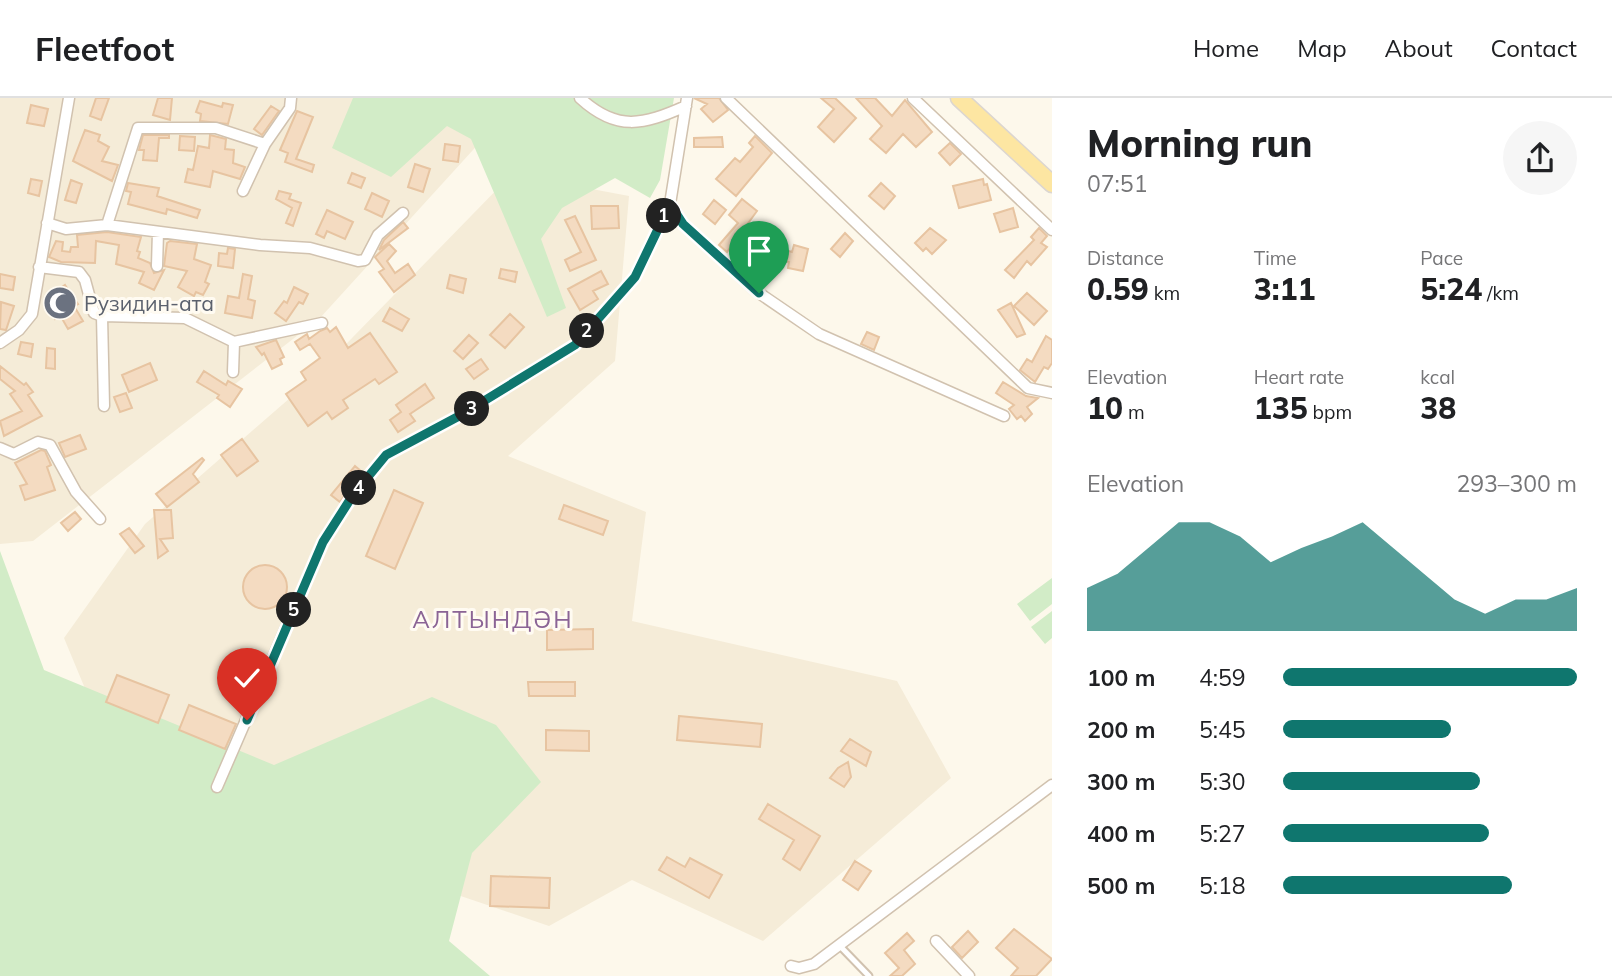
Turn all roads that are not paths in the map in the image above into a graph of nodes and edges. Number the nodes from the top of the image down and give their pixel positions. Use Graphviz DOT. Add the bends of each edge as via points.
graph roads {
  1 [pos="69,98"];
  2 [pos="291,98"];
  3 [pos="580,98"];
  4 [pos="726,98"];
  5 [pos="913,98"];
  6 [pos="959,98"];
  7 [pos="687,102"];
  8 [pos="265,144"];
  9 [pos="1052,184"];
  10 [pos="243,191"];
  11 [pos="670,204"];
  12 [pos="403,213"];
  13 [pos="47,223"];
  14 [pos="107,225"];
  15 [pos="1052,230"];
  16 [pos="158,232"];
  17 [pos="158,266"];
  18 [pos="39,267"];
  19 [pos="102,316"];
  20 [pos="322,323"];
  21 [pos="234,342"];
  22 [pos="0,343"];
  23 [pos="233,372"];
  24 [pos="1052,393"];
  25 [pos="104,406"];
  26 [pos="1004,416"];
  27 [pos="0,448"];
  28 [pos="100,519"];
  29 [pos="1052,785"];
  30 [pos="217,787"];
  31 [pos="936,941"];
  32 [pos="839,945"];
  33 [pos="791,966"];
  34 [pos="869,976"];
  35 [pos="969,976"];
  1 -- 13 [label="street"];
  2 -- 8 [label="street" via="290,108"];
  3 -- 7 [label="street" via="595,112 626,123 653,121"];
  4 -- 24 [label="street" via="1028,388"];
  5 -- 15 [label="street"];
  6 -- 9 [label="main road"];
  7 -- 11 [label="street"];
  8 -- 10 [label="street"];
  8 -- 14 [label="street" via="216,128 138,128"];
  11 -- 26 [label="street" via="683,224 759,293 819,334"];
  11 -- 30 [label="street" via="635,277 575,345 386,455 353,495 323,542"];
  12 -- 16 [label="street" via="379,235 365,260 358,261 310,248"];
  13 -- 14 [label="street" via="66,229"];
  13 -- 18 [label="street"];
  14 -- 16 [label="street"];
  16 -- 17 [label="street"];
  18 -- 19 [label="street" via="79,272 94,313"];
  18 -- 22 [label="street" via="32,314"];
  19 -- 21 [label="street" via="186,318"];
  19 -- 25 [label="street"];
  20 -- 21 [label="street"];
  21 -- 23 [label="street"];
  27 -- 28 [label="street" via="14,454 38,442 50,444 76,492"];
  29 -- 32 [label="street"];
  31 -- 35 [label="street"];
  32 -- 33 [label="street" via="814,964"];
  32 -- 34 [label="lane"];
}
